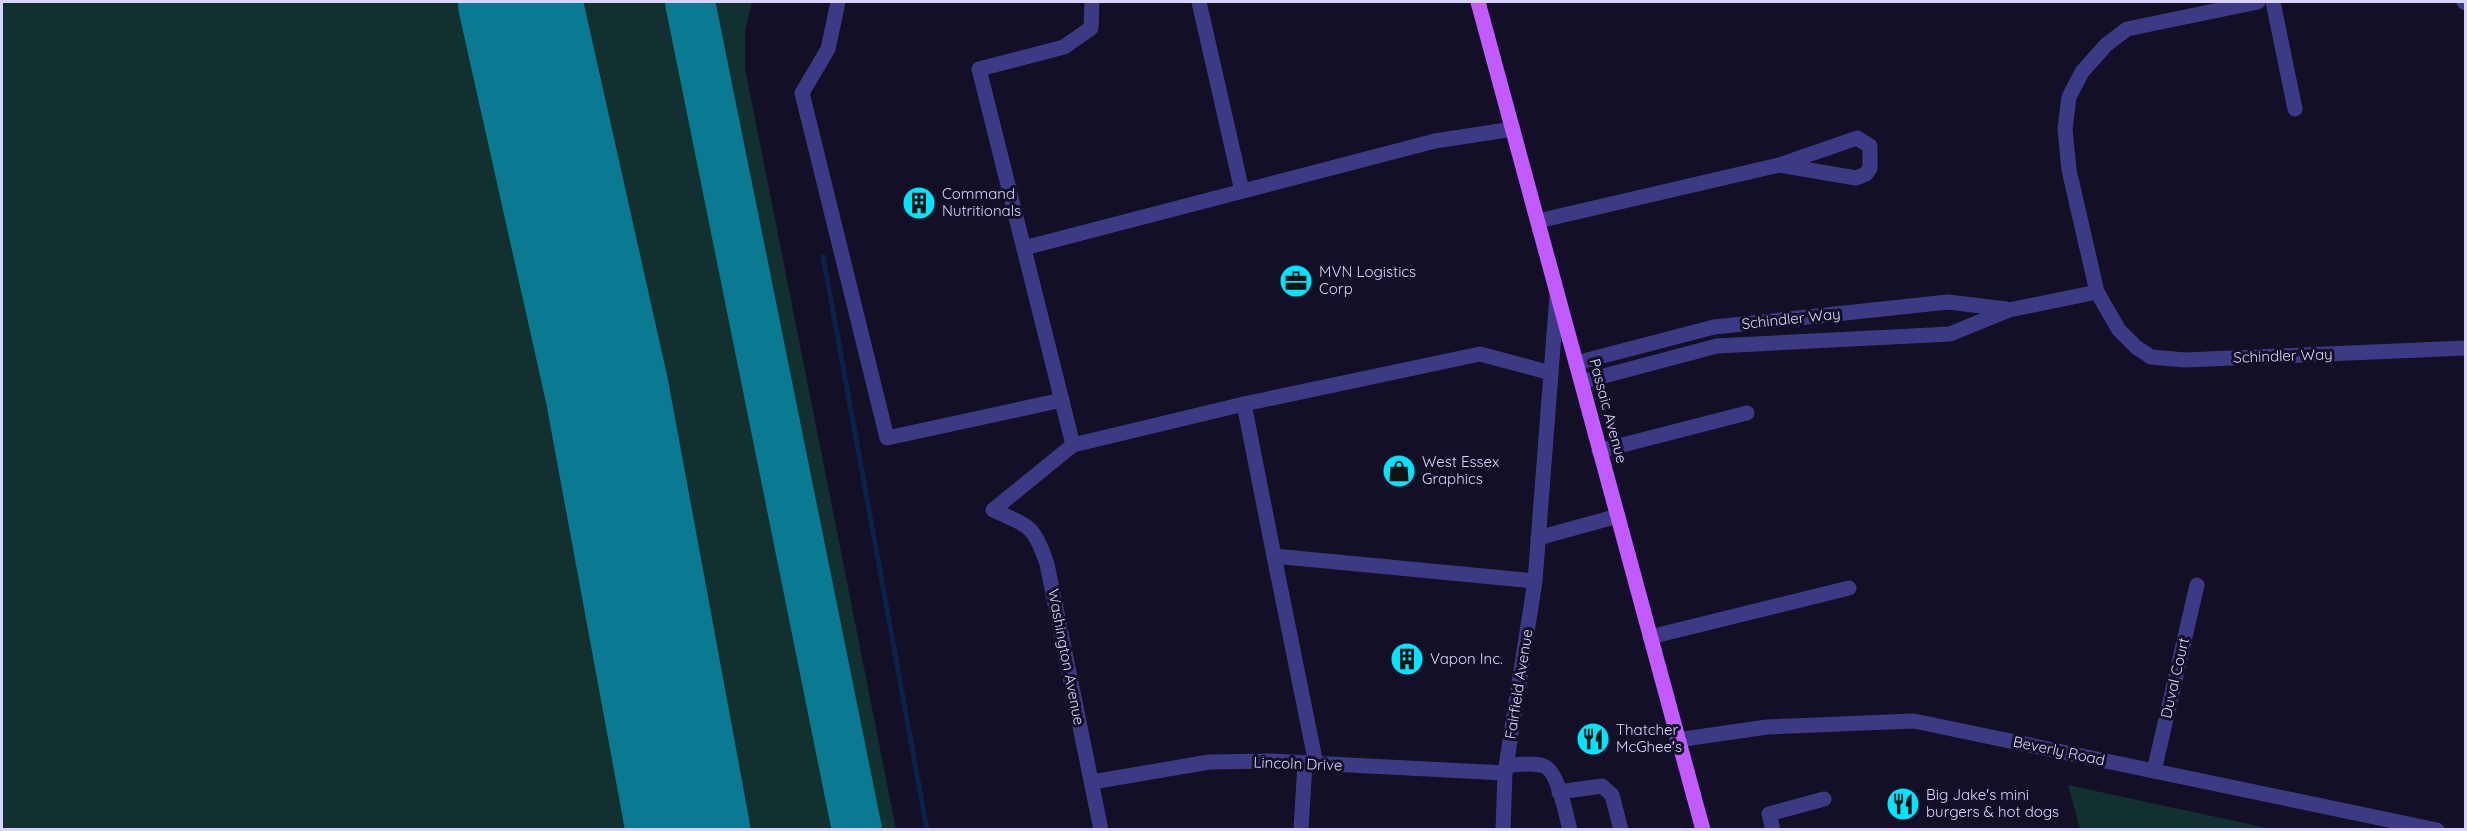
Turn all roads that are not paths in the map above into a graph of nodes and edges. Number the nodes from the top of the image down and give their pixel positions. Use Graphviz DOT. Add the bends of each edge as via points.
graph roads {
  1 [pos="838,2"];
  2 [pos="1092,2"];
  3 [pos="1199,2"];
  4 [pos="1478,2"];
  5 [pos="2258,2"];
  6 [pos="2273,2"];
  7 [pos="2295,109"];
  8 [pos="1513,129"];
  9 [pos="1779,165"];
  10 [pos="1242,191"];
  11 [pos="1538,221"];
  12 [pos="1024,248"];
  13 [pos="1557,292"];
  14 [pos="2097,292"];
  15 [pos="2009,310"];
  16 [pos="2466,348"];
  17 [pos="1576,363"];
  18 [pos="1551,373"];
  19 [pos="1581,382"];
  20 [pos="1062,400"];
  21 [pos="1244,404"];
  22 [pos="1747,413"];
  23 [pos="1073,445"];
  24 [pos="1599,451"];
  25 [pos="1618,516"];
  26 [pos="1538,538"];
  27 [pos="1274,556"];
  28 [pos="1535,581"];
  29 [pos="2197,585"];
  30 [pos="1850,588"];
  31 [pos="1650,637"];
  32 [pos="1677,740"];
  33 [pos="1311,764"];
  34 [pos="1506,769"];
  35 [pos="2154,771"];
  36 [pos="1092,782"];
  37 [pos="1559,792"];
  38 [pos="1824,799"];
  39 [pos="1101,830"];
  40 [pos="1301,830"];
  41 [pos="1503,830"];
  42 [pos="1570,830"];
  43 [pos="1621,830"];
  44 [pos="1703,830"];
  45 [pos="1773,830"];
  46 [pos="2437,830"];
  1 -- 20 [label="street" via="828,49 802,93 887,438"];
  2 -- 12 [label="street" via="1091,28 1064,48 979,69"];
  3 -- 10 [label="street"];
  4 -- 8 [label="main road, Passaic Avenue"];
  5 -- 14 [label="street, Schindler Way" via="2127,29 2082,72 2069,97 2065,129 2069,170"];
  6 -- 7 [label="street"];
  8 -- 10 [label="street" via="1435,141"];
  8 -- 11 [label="main road, Passaic Avenue"];
  9 -- 9 [label="street" via="1856,178 1870,168 1870,146 1857,138"];
  9 -- 11 [label="street"];
  10 -- 12 [label="street"];
  11 -- 13 [label="main road, Passaic Avenue"];
  12 -- 20 [label="street"];
  13 -- 17 [label="main road, Passaic Avenue"];
  13 -- 18 [label="street, Fairfield Avenue"];
  14 -- 15 [label="street, Schindler Way"];
  14 -- 16 [label="street, Schindler Way" via="2119,330 2151,357 2185,360"];
  15 -- 17 [label="street, Schindler Way" via="1948,302 1714,327"];
  15 -- 19 [label="street, Schindler Way" via="1950,334 1717,346"];
  17 -- 19 [label="main road, Passaic Avenue"];
  18 -- 21 [label="street" via="1480,354"];
  18 -- 26 [label="street, Fairfield Avenue"];
  19 -- 24 [label="main road, Passaic Avenue"];
  20 -- 23 [label="street"];
  21 -- 23 [label="street"];
  21 -- 27 [label="street"];
  22 -- 24 [label="street"];
  23 -- 36 [label="street, Washington Avenue" via="993,510 1037,535 1047,564"];
  24 -- 25 [label="main road, Passaic Avenue"];
  25 -- 26 [label="street"];
  25 -- 31 [label="main road, Passaic Avenue"];
  26 -- 28 [label="street, Fairfield Avenue"];
  27 -- 28 [label="street"];
  27 -- 33 [label="street"];
  28 -- 34 [label="street, Fairfield Avenue"];
  29 -- 35 [label="street, Duval Court"];
  30 -- 31 [label="street"];
  31 -- 32 [label="main road, Passaic Avenue"];
  32 -- 35 [label="street, Beverly Road" via="1767,727 1914,721"];
  32 -- 44 [label="main road, Passaic Avenue"];
  33 -- 34 [label="street, Lincoln Drive"];
  33 -- 36 [label="street, Lincoln Drive" via="1209,762"];
  33 -- 40 [label="street"];
  34 -- 37 [label="street, Lincoln Drive" via="1534,764 1547,767 1554,774"];
  34 -- 41 [label="street, Fairfield Avenue"];
  35 -- 46 [label="street, Beverly Road"];
  36 -- 39 [label="street, Washington Avenue"];
  37 -- 42 [label="street"];
  37 -- 43 [label="street" via="1602,786 1611,795"];
  38 -- 45 [label="street" via="1769,814"];
}
